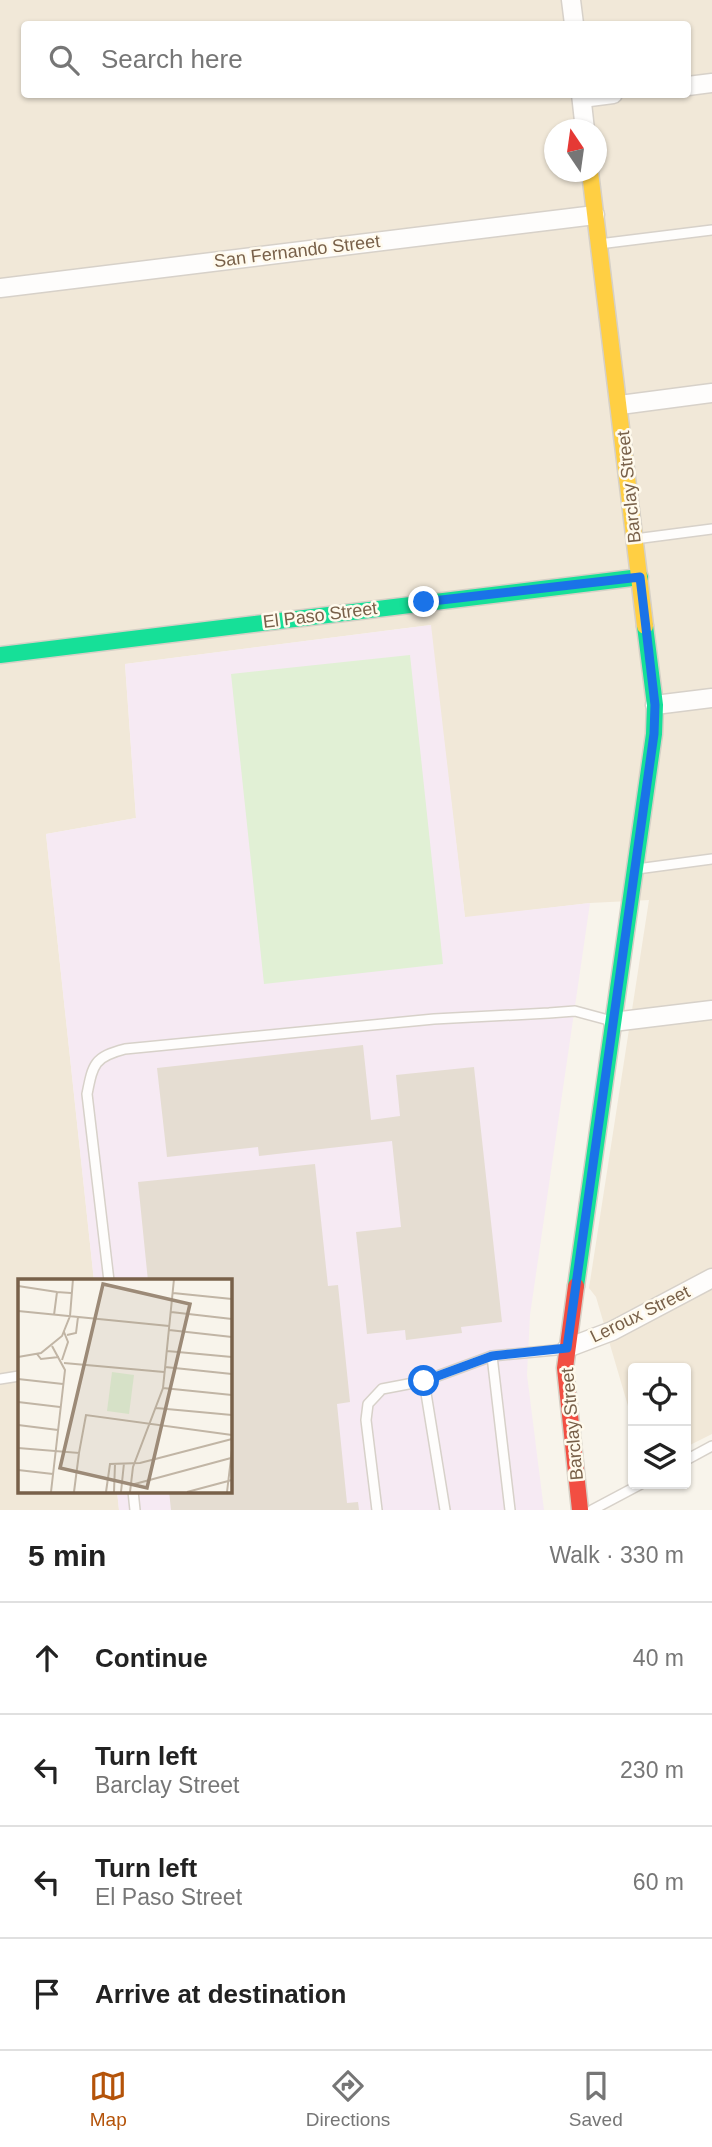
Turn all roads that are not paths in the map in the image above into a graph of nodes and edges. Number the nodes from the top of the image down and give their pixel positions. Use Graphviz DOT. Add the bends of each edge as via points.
graph roads {
  1 [pos="571,0"];
  2 [pos="574,21"];
  3 [pos="712,83"];
  4 [pos="691,86"];
  5 [pos="582,98"];
  6 [pos="584,119"];
  7 [pos="591,182"];
  8 [pos="595,215"];
  9 [pos="712,230"];
  10 [pos="599,244"];
  11 [pos="0,288"];
  12 [pos="712,393"];
  13 [pos="620,405"];
  14 [pos="712,529"];
  15 [pos="634,539"];
  16 [pos="640,577"];
  17 [pos="0,656"];
  18 [pos="712,698"];
  19 [pos="655,705"];
  20 [pos="712,859"];
  21 [pos="635,870"];
  22 [pos="712,1010"];
  23 [pos="613,1021"];
  24 [pos="712,1278"];
  25 [pos="109,1279"];
  26 [pos="567,1348"];
  27 [pos="492,1356"];
  28 [pos="18,1376"];
  29 [pos="0,1379"];
  30 [pos="424,1381"];
  31 [pos="712,1446"];
  32 [pos="691,1457"];
  33 [pos="632,1489"];
  34 [pos="132,1492"];
  35 [pos="135,1510"];
  36 [pos="377,1510"];
  37 [pos="445,1510"];
  38 [pos="510,1510"];
  39 [pos="580,1510"];
  40 [pos="592,1510"];
  1 -- 2 [label="street"];
  3 -- 4 [label="street"];
  5 -- 6 [label="street"];
  7 -- 8 [label="street, Barclay Street"];
  8 -- 10 [label="street, Barclay Street"];
  8 -- 11 [label="street, San Fernando Street"];
  9 -- 10 [label="lane"];
  10 -- 13 [label="street, Barclay Street"];
  12 -- 13 [label="street"];
  13 -- 15 [label="street, Barclay Street"];
  14 -- 15 [label="lane"];
  15 -- 16 [label="street, Barclay Street"];
  16 -- 17 [label="street, El Paso Street"];
  16 -- 19 [label="street, Barclay Street"];
  18 -- 19 [label="street"];
  19 -- 21 [label="street, Barclay Street"];
  20 -- 21 [label="lane"];
  21 -- 23 [label="street, Barclay Street"];
  22 -- 23 [label="street"];
  23 -- 25 [label="lane" via="575,1011 434,1019 107,1054 93,1066 88,1094"];
  23 -- 26 [label="street, Barclay Street"];
  24 -- 26 [label="street, Leroux Street" via="612,1331"];
  26 -- 27 [label="lane"];
  26 -- 39 [label="street, Barclay Street" via="567,1401"];
  27 -- 30 [label="lane"];
  27 -- 38 [label="lane"];
  28 -- 29 [label="lane"];
  30 -- 36 [label="lane" via="382,1389 368,1404"];
  30 -- 37 [label="lane"];
  31 -- 32 [label="lane"];
  33 -- 40 [label="lane"];
  34 -- 35 [label="lane"];
}
